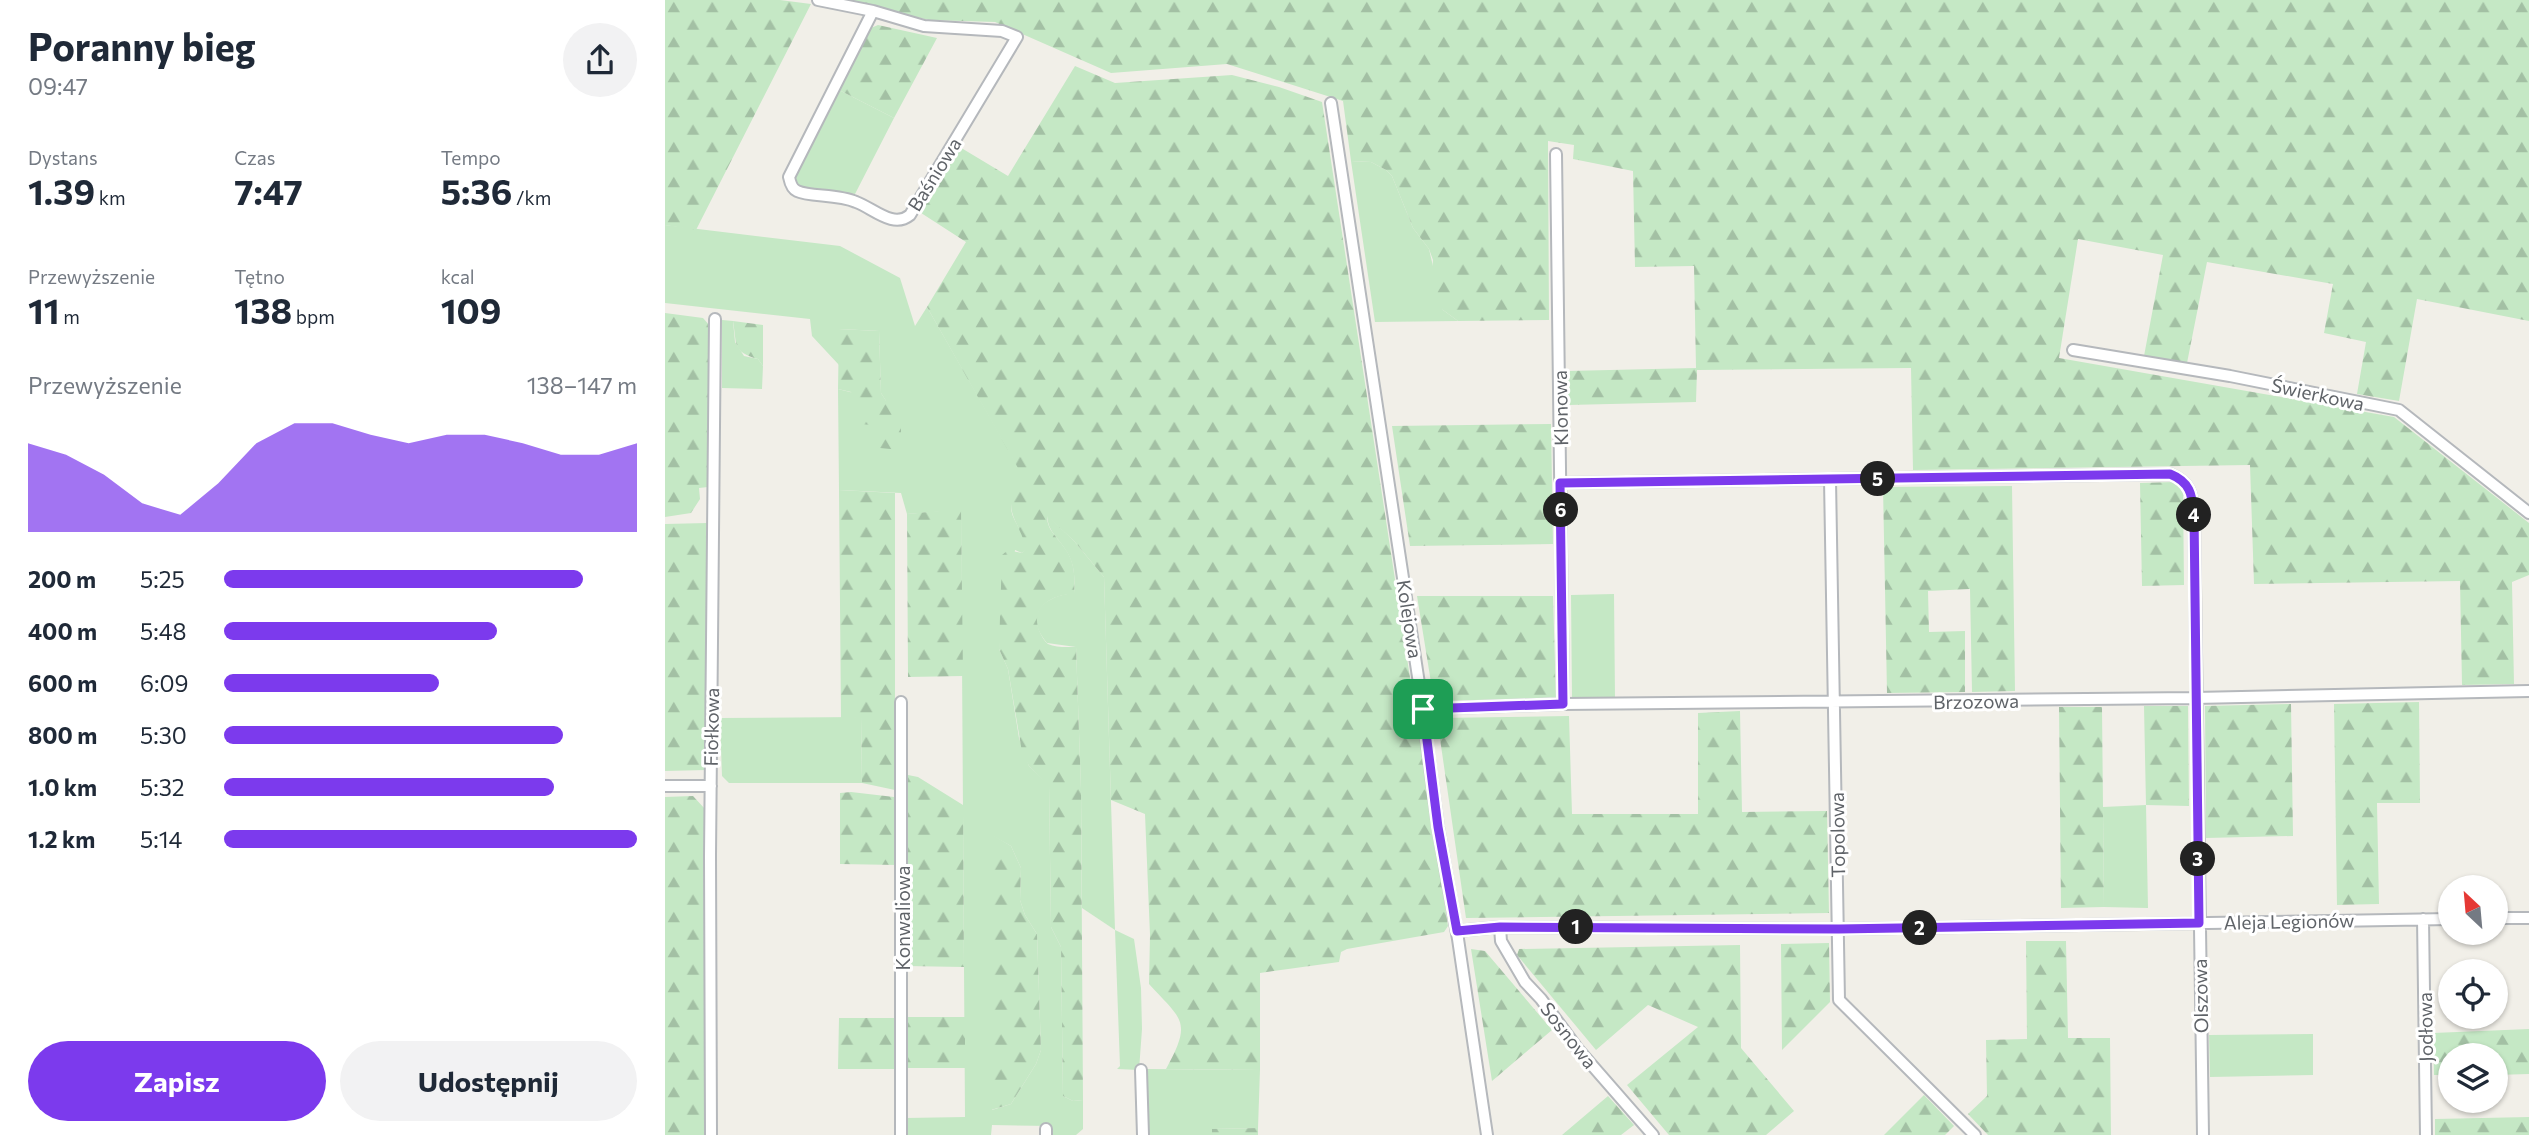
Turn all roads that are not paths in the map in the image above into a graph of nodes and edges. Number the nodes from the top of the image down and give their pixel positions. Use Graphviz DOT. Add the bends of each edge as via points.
graph roads {
  1 [pos="818,0"];
  2 [pos="873,11"];
  3 [pos="1331,103"];
  4 [pos="1556,154"];
  5 [pos="715,319"];
  6 [pos="2073,351"];
  7 [pos="1829,480"];
  8 [pos="1560,483"];
  9 [pos="2529,513"];
  10 [pos="2529,691"];
  11 [pos="2195,698"];
  12 [pos="901,702"];
  13 [pos="1834,702"];
  14 [pos="1563,704"];
  15 [pos="1423,709"];
  16 [pos="665,786"];
  17 [pos="711,786"];
  18 [pos="2508,918"];
  19 [pos="2529,918"];
  20 [pos="2423,919"];
  21 [pos="2438,919"];
  22 [pos="2199,923"];
  23 [pos="1500,927"];
  24 [pos="1839,929"];
  25 [pos="1457,931"];
  26 [pos="1141,1070"];
  27 [pos="711,1135"];
  28 [pos="901,1135"];
  29 [pos="1143,1135"];
  30 [pos="1487,1135"];
  31 [pos="1653,1135"];
  32 [pos="1975,1135"];
  33 [pos="2203,1135"];
  34 [pos="2426,1135"];
  1 -- 2 [label="street"];
  2 -- 2 [label="street, Baśniowa" via="789,177 797,191 837,195 896,221 910,215 1017,37 1002,31 923,26"];
  3 -- 15 [label="street, Kolejowa"];
  4 -- 8 [label="street, Klonowa"];
  5 -- 17 [label="street, Fiołkowa"];
  6 -- 9 [label="street, Świerkowa" via="2231,376 2399,410"];
  7 -- 8 [label="street"];
  7 -- 11 [label="street, Olszowa" via="2170,474 2181,478 2191,492 2194,514"];
  7 -- 13 [label="street, Topolowa"];
  8 -- 14 [label="street, Klonowa"];
  10 -- 11 [label="street, Brzozowa"];
  11 -- 13 [label="street, Brzozowa"];
  11 -- 22 [label="street, Olszowa"];
  12 -- 28 [label="street, Konwaliowa"];
  13 -- 14 [label="street, Brzozowa"];
  13 -- 24 [label="street, Topolowa"];
  14 -- 15 [label="street, Brzozowa"];
  15 -- 25 [label="street, Kolejowa"];
  16 -- 17 [label="street"];
  17 -- 27 [label="street, Fiołkowa"];
  18 -- 19 [label="street"];
  20 -- 21 [label="street, Aleja Legionów"];
  20 -- 22 [label="street, Aleja Legionów"];
  20 -- 34 [label="street, Jodłowa"];
  22 -- 24 [label="street, Aleja Legionów"];
  22 -- 33 [label="street, Olszowa"];
  23 -- 24 [label="street, Aleja Legionów"];
  23 -- 25 [label="street, Aleja Legionów"];
  23 -- 31 [label="street, Sosnowa" via="1501,941 1525,982"];
  24 -- 32 [label="street, Topolowa" via="1839,1000"];
  25 -- 30 [label="street, Kolejowa"];
  26 -- 29 [label="street"];
}
